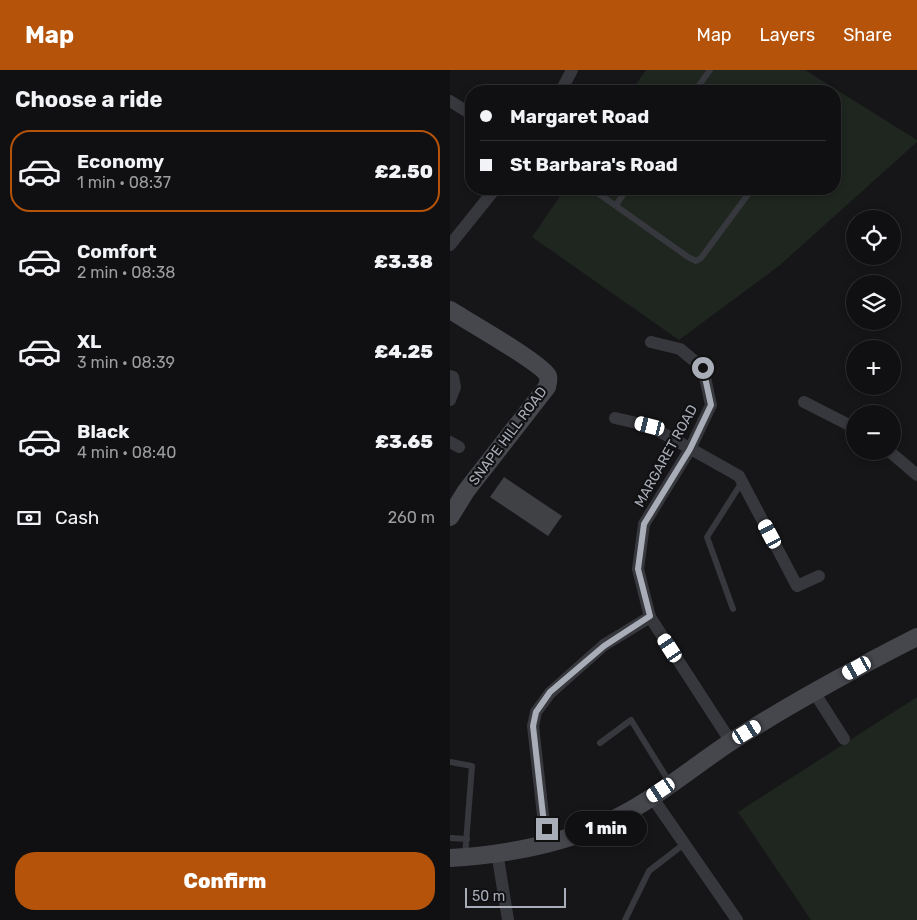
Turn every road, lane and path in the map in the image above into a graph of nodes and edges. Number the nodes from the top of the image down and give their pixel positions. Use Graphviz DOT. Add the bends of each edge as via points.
graph roads {
  1 [pos="572,70"];
  2 [pos="710,70"];
  3 [pos="564,85"];
  4 [pos="699,85"];
  5 [pos="450,101"];
  6 [pos="465,110"];
  7 [pos="490,195"];
  8 [pos="601,195"];
  9 [pos="623,195"];
  10 [pos="748,195"];
  11 [pos="616,205"];
  12 [pos="450,245"];
  13 [pos="450,310"];
  14 [pos="651,342"];
  15 [pos="450,376"];
  16 [pos="450,400"];
  17 [pos="804,402"];
  18 [pos="615,418"];
  19 [pos="846,423"];
  20 [pos="690,449"];
  21 [pos="900,460"];
  22 [pos="917,475"];
  23 [pos="742,482"];
  24 [pos="450,518"];
  25 [pos="819,576"];
  26 [pos="733,609"];
  27 [pos="650,616"];
  28 [pos="917,637"];
  29 [pos="814,692"];
  30 [pos="844,739"];
  31 [pos="731,742"];
  32 [pos="600,743"];
  33 [pos="450,762"];
  34 [pos="670,784"];
  35 [pos="652,797"];
  36 [pos="450,838"];
  37 [pos="467,839"];
  38 [pos="550,843"];
  39 [pos="684,844"];
  40 [pos="497,852"];
  41 [pos="457,858"];
  42 [pos="508,920"];
  43 [pos="625,920"];
  44 [pos="737,920"];
  1 -- 3 [label="street"];
  2 -- 4 [label="lane"];
  5 -- 6 [label="street"];
  7 -- 12 [label="street"];
  8 -- 11 [label="lane"];
  9 -- 11 [label="lane"];
  10 -- 11 [label="lane" via="696,261"];
  13 -- 24 [label="street, SNAPE HILL ROAD" via="534,363 547,374 548,380 547,387 466,491"];
  14 -- 20 [label="street, MARGARET ROAD" via="680,349 703,368 711,405"];
  15 -- 16 [label="street" via="455,387"];
  17 -- 19 [label="street"];
  18 -- 20 [label="street" via="650,426"];
  20 -- 23 [label="street" via="739,476"];
  20 -- 27 [label="street, MARGARET ROAD" via="644,524 638,569"];
  21 -- 22 [label="street"];
  23 -- 25 [label="street" via="797,586"];
  23 -- 26 [label="lane" via="707,537"];
  27 -- 31 [label="street, MARGARET ROAD"];
  27 -- 38 [label="street" via="604,646 550,692 536,712 533,726 543,815"];
  28 -- 29 [label="street"];
  29 -- 30 [label="street"];
  29 -- 31 [label="street"];
  31 -- 34 [label="street"];
  32 -- 34 [label="lane" via="631,720"];
  33 -- 37 [label="lane" via="472,766"];
  34 -- 35 [label="street"];
  35 -- 38 [label="street" via="618,818"];
  35 -- 39 [label="street"];
  36 -- 37 [label="lane"];
  37 -- 41 [label="lane"];
  38 -- 40 [label="street"];
  39 -- 43 [label="lane" via="648,871"];
  39 -- 44 [label="street"];
  40 -- 41 [label="street"];
  40 -- 42 [label="street"];
}
